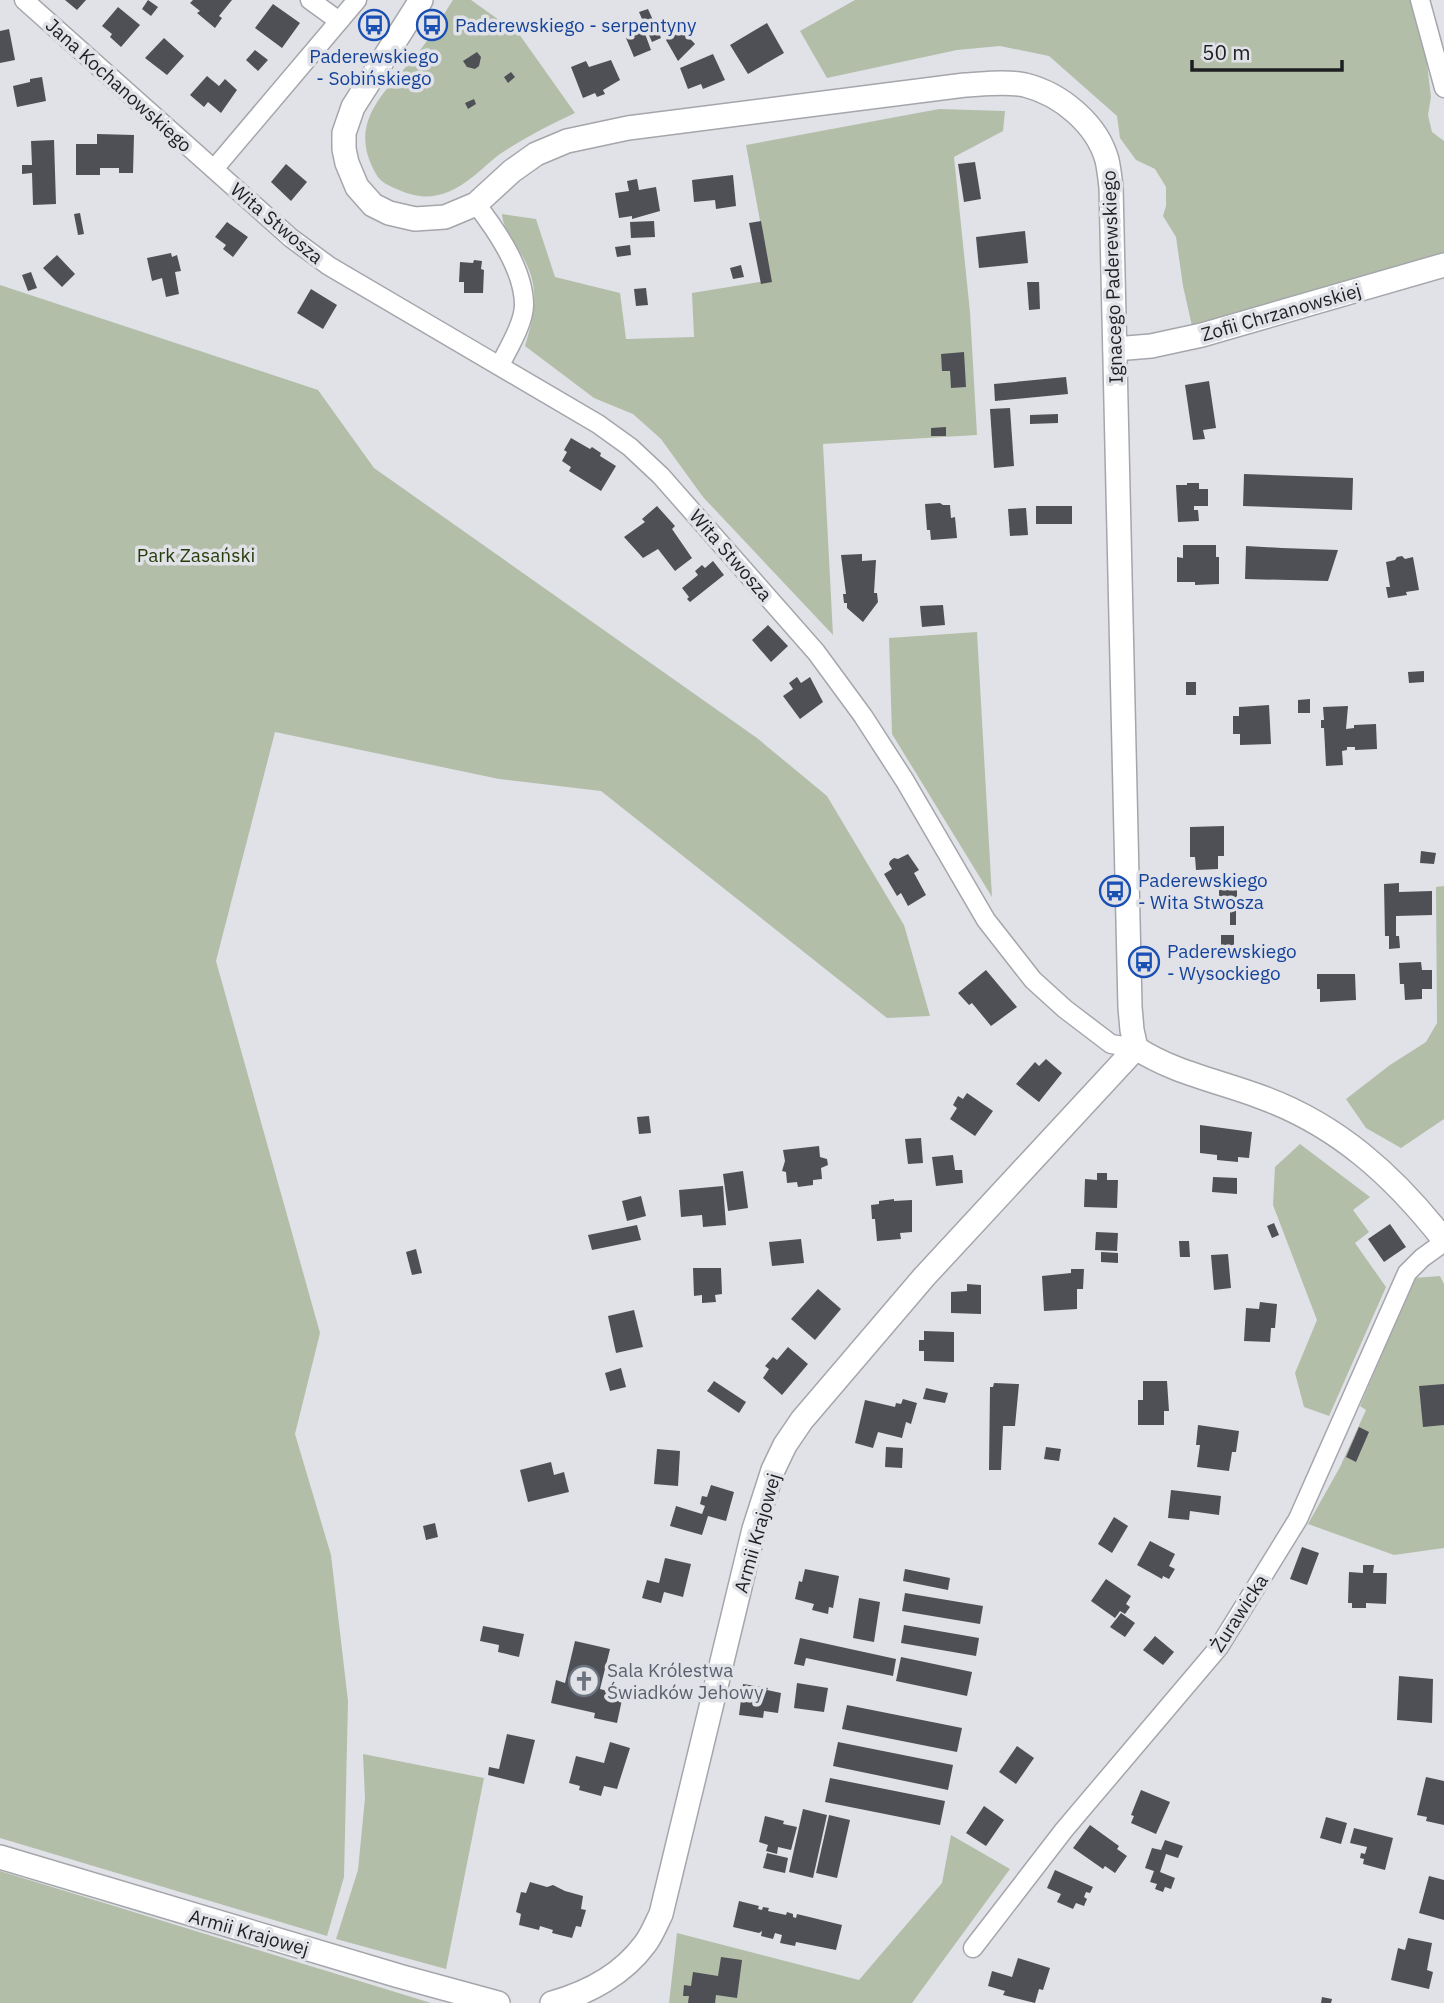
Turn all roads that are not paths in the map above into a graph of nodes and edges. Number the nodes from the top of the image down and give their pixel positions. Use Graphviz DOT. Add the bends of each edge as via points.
graph roads {
  1 [pos="24,0"];
  2 [pos="310,0"];
  3 [pos="357,0"];
  4 [pos="421,0"];
  5 [pos="1420,0"];
  6 [pos="339,21"];
  7 [pos="1444,88"];
  8 [pos="214,169"];
  9 [pos="476,204"];
  10 [pos="1444,265"];
  11 [pos="1115,349"];
  12 [pos="500,365"];
  13 [pos="1136,1048"];
  14 [pos="1444,1241"];
  15 [pos="0,1857"];
  16 [pos="973,1948"];
  17 [pos="498,2003"];
  18 [pos="552,2003"];
  1 -- 8 [label="street, Jana Kochanowskiego"];
  2 -- 6 [label="street"];
  3 -- 6 [label="street"];
  4 -- 9 [label="street, Ignacego Paderewskiego" via="353,107 345,133 347,163 357,187 373,205 390,213 429,219"];
  5 -- 7 [label="street"];
  6 -- 8 [label="street"];
  8 -- 12 [label="street, Wita Stwosza" via="329,266"];
  9 -- 11 [label="street, Ignacego Paderewskiego" via="536,153 567,141 628,128 965,85 1025,85 1073,109 1097,139 1106,159 1111,187"];
  9 -- 12 [label="street" via="516,269 524,306"];
  10 -- 11 [label="street, Zofii Chrzanowskiej" via="1202,335"];
  11 -- 13 [label="street, Ignacego Paderewskiego" via="1130,1007"];
  12 -- 13 [label="street, Wita Stwosza" via="598,424 662,475 841,684 905,781 986,920 1033,980 1111,1044"];
  13 -- 14 [label="street" via="1162,1064 1264,1098 1320,1126 1390,1177"];
  13 -- 18 [label="street, Armii Krajowej" via="924,1277 785,1445 754,1530 661,1914 646,1943 620,1969 588,1990"];
  14 -- 16 [label="street, Żurawicka" via="1407,1273 1298,1519 1219,1647 1064,1830"];
  15 -- 17 [label="street, Armii Krajowej"];
}
